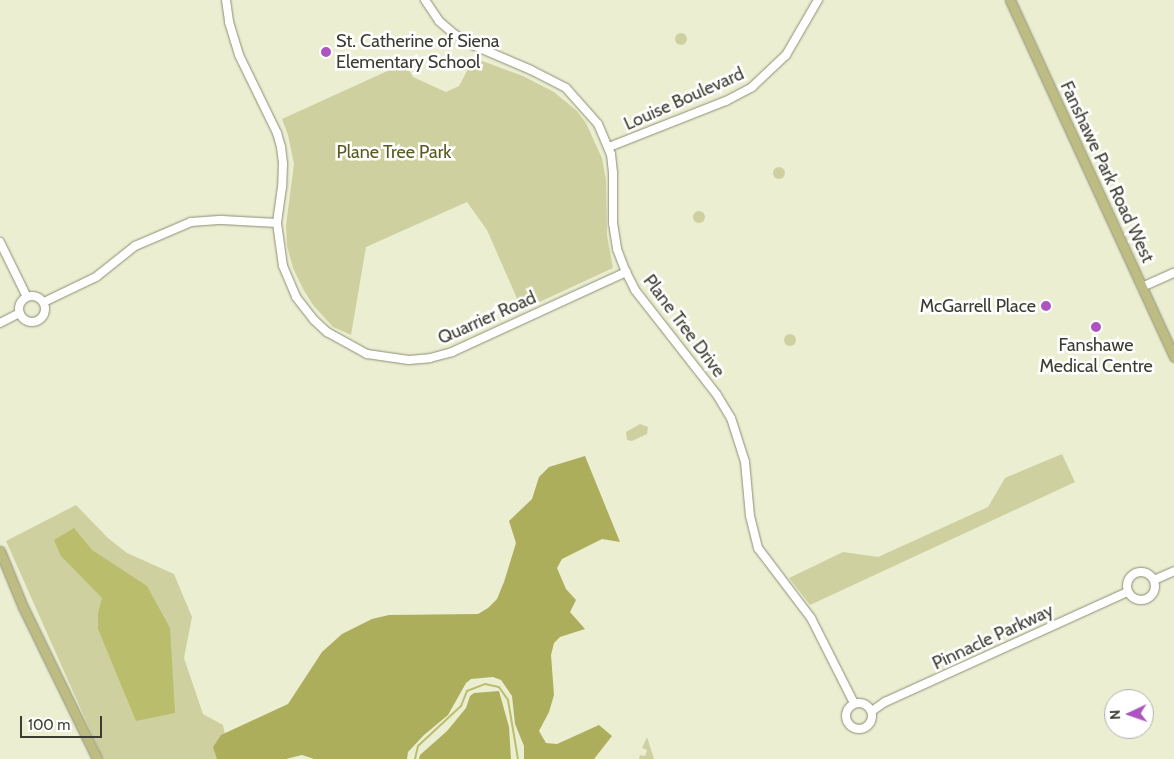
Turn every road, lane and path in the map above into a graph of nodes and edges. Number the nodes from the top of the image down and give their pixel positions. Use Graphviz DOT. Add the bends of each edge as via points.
graph roads {
  1 [pos="226,0"];
  2 [pos="425,0"];
  3 [pos="818,0"];
  4 [pos="1010,0"];
  5 [pos="609,147"];
  6 [pos="277,223"];
  7 [pos="0,242"];
  8 [pos="626,272"];
  9 [pos="1174,274"];
  10 [pos="1142,287"];
  11 [pos="27,297"];
  12 [pos="44,302"];
  13 [pos="20,314"];
  14 [pos="0,323"];
  15 [pos="1174,357"];
  16 [pos="0,551"];
  17 [pos="1174,570"];
  18 [pos="1154,580"];
  19 [pos="1128,592"];
  20 [pos="854,703"];
  21 [pos="872,711"];
  22 [pos="97,759"];
  1 -- 6 [label="street, Quarrier Road" via="239,55 281,147 284,164"];
  2 -- 5 [label="street, Plane Tree Drive" via="439,21 454,34 566,88 598,124"];
  3 -- 5 [label="street, Louise Boulevard" via="786,55 752,87 726,101"];
  4 -- 10 [label="main road, Fanshawe Park Road West"];
  5 -- 8 [label="street, Plane Tree Drive" via="617,249"];
  6 -- 8 [label="street, Quarrier Road" via="280,257 289,285 309,314 327,332 342,341 367,354 390,358 430,358 452,352"];
  6 -- 12 [label="street" via="191,222 134,246 96,276"];
  7 -- 11 [label="street"];
  8 -- 20 [label="street, Plane Tree Drive" via="731,418 746,462 750,516 758,548 811,618"];
  9 -- 10 [label="street"];
  10 -- 15 [label="main road, Fanshawe Park Road West"];
  11 -- 12 [label="street" via="37,296"];
  11 -- 13 [label="street" via="20,304"];
  12 -- 13 [label="street" via="45,312 39,320 26,320"];
  13 -- 14 [label="street"];
  16 -- 22 [label="main road"];
  17 -- 18 [label="street"];
  18 -- 19 [label="street" via="1154,591 1147,598 1136,599"];
  18 -- 19 [label="street" via="1146,572 1136,572 1127,582"];
  19 -- 21 [label="street, Pinnacle Parkway" via="885,702"];
  20 -- 21 [label="street" via="866,705"];
  20 -- 21 [label="street" via="845,717 852,728 868,726"];
}
